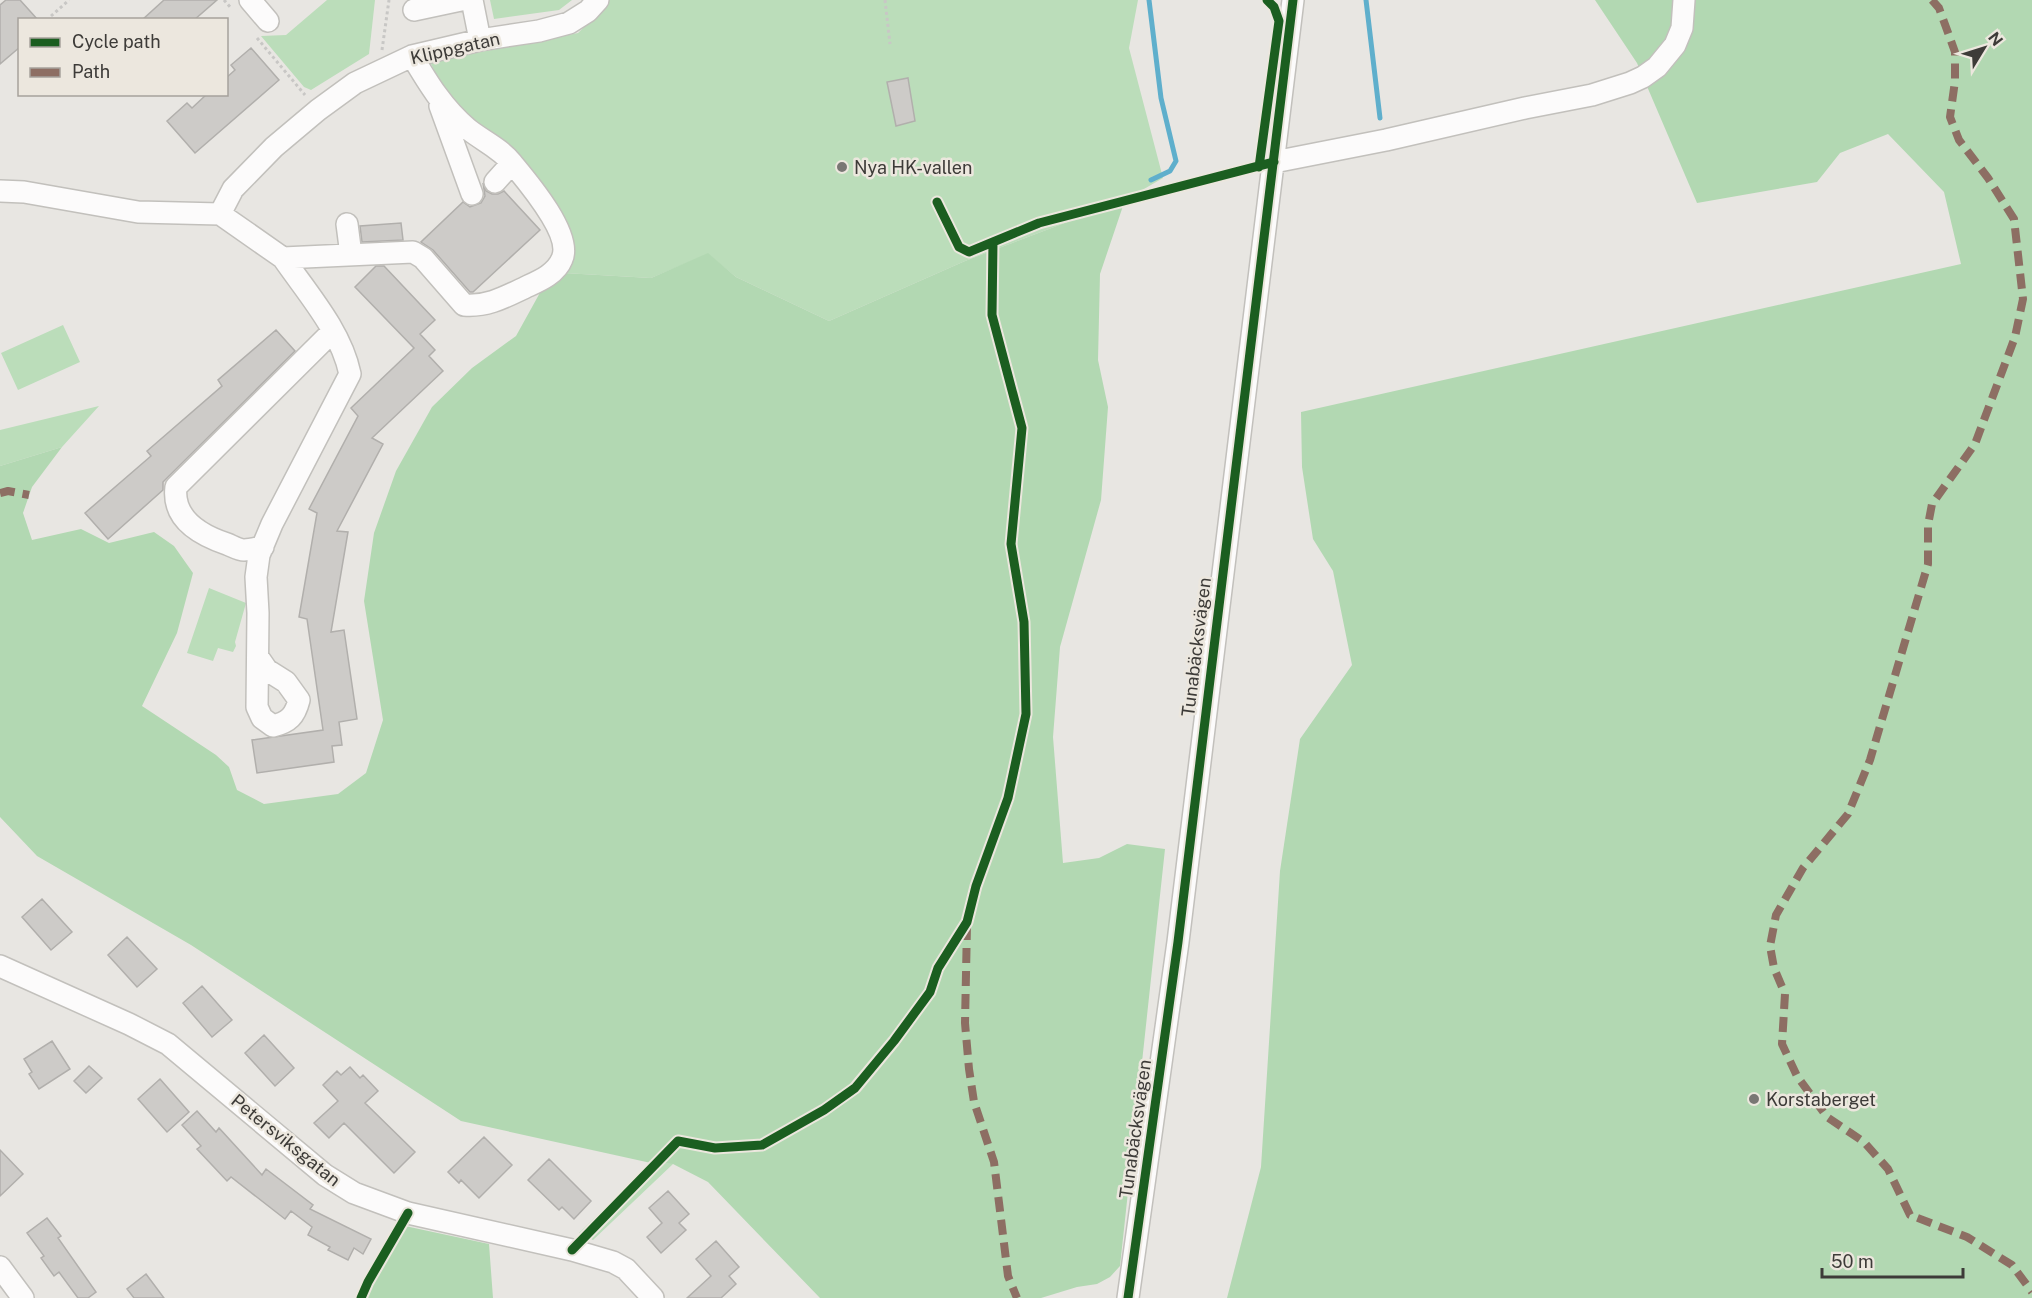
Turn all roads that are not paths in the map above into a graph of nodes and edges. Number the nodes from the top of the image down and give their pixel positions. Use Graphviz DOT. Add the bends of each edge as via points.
graph roads {
  1 [pos="461,0"];
  2 [pos="472,0"];
  3 [pos="598,0"];
  4 [pos="1293,0"];
  5 [pos="1684,0"];
  6 [pos="244,8"];
  7 [pos="414,10"];
  8 [pos="259,26"];
  9 [pos="480,40"];
  10 [pos="412,56"];
  11 [pos="436,97"];
  12 [pos="1274,162"];
  13 [pos="518,169"];
  14 [pos="495,182"];
  15 [pos="0,190"];
  16 [pos="472,194"];
  17 [pos="220,214"];
  18 [pos="347,224"];
  19 [pos="351,255"];
  20 [pos="283,258"];
  21 [pos="333,331"];
  22 [pos="263,547"];
  23 [pos="258,657"];
  24 [pos="0,966"];
  25 [pos="0,1267"];
  26 [pos="23,1298"];
  27 [pos="653,1298"];
  28 [pos="1128,1298"];
  1 -- 7 [label="street"];
  2 -- 9 [label="street"];
  3 -- 9 [label="street, Klippgatan" via="569,23"];
  4 -- 12 [label="street, Tunabäcksvägen"];
  5 -- 12 [label="street" via="1682,28 1675,45 1657,66 1630,83 1592,95"];
  6 -- 8 [label="street"];
  9 -- 10 [label="street, Klippgatan"];
  10 -- 11 [label="street"];
  10 -- 17 [label="street, Klippgatan" via="355,83 318,110 233,189"];
  11 -- 13 [label="street"];
  11 -- 16 [label="street"];
  12 -- 28 [label="street, Tunabäcksvägen" via="1178,942"];
  13 -- 14 [label="street"];
  13 -- 19 [label="street" via="553,219 563,241 563,258 543,279 494,302 464,305 423,258 413,252"];
  15 -- 17 [label="street" via="138,212"];
  17 -- 20 [label="street"];
  18 -- 19 [label="street"];
  19 -- 20 [label="street"];
  20 -- 21 [label="street"];
  21 -- 22 [label="street" via="346,355 350,374"];
  21 -- 22 [label="street" via="176,488 174,498 181,516 198,531 244,550"];
  22 -- 23 [label="street" via="256,577"];
  24 -- 27 [label="street, Petersviksgatan" via="168,1044 326,1175 354,1193 408,1213 613,1262 626,1269"];
  25 -- 26 [label="street"];
}
